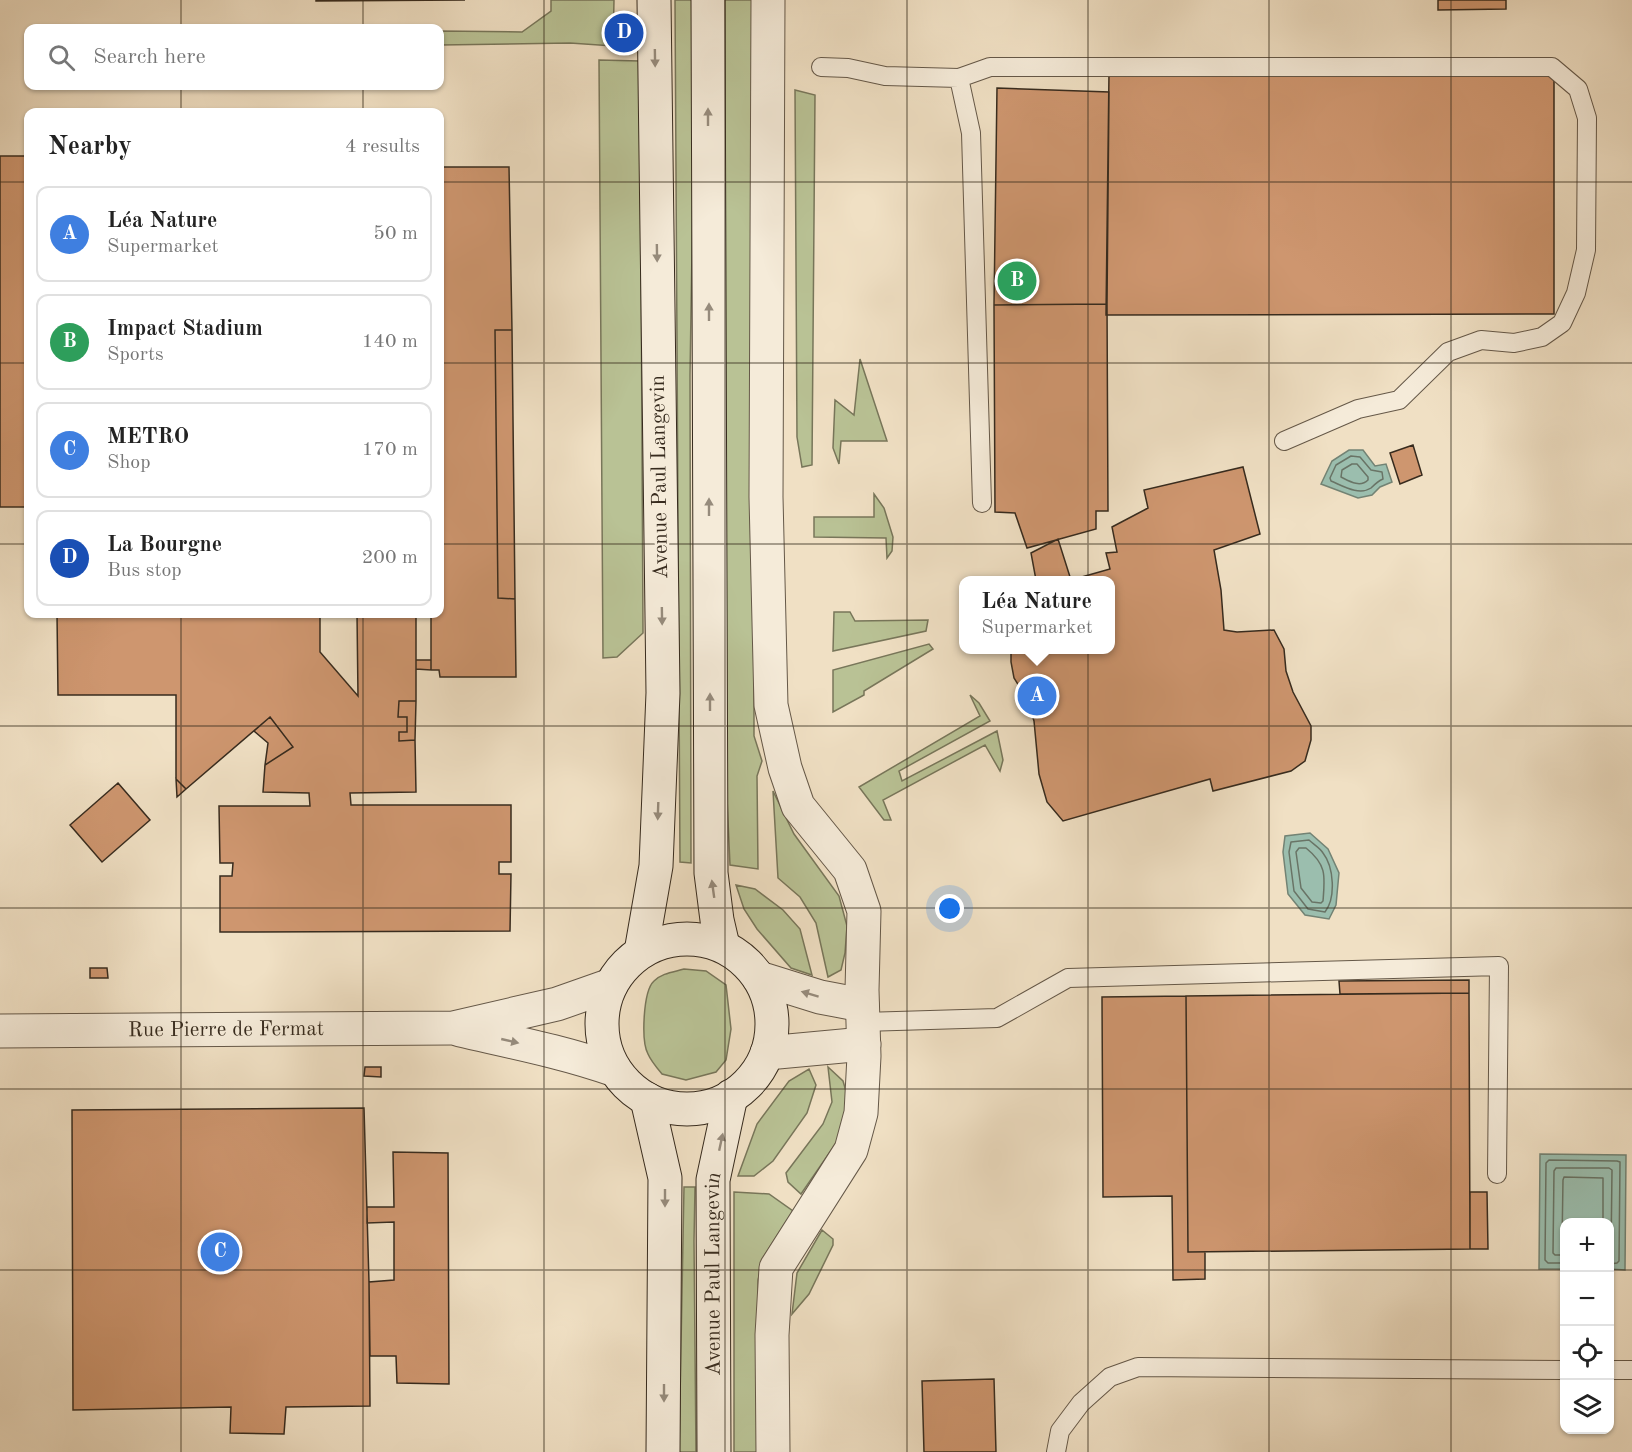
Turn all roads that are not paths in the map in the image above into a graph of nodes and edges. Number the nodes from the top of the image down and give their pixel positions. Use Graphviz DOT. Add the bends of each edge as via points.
graph roads {
  1 [pos="654,0"];
  2 [pos="708,0"];
  3 [pos="768,0"];
  4 [pos="821,67"];
  5 [pos="959,78"];
  6 [pos="1284,441"];
  7 [pos="982,503"];
  8 [pos="723,946"];
  9 [pos="641,952"];
  10 [pos="759,978"];
  11 [pos="611,985"];
  12 [pos="863,1023"];
  13 [pos="453,1028"];
  14 [pos="0,1031"];
  15 [pos="767,1053"];
  16 [pos="615,1070"];
  17 [pos="731,1096"];
  18 [pos="647,1099"];
  19 [pos="1497,1174"];
  20 [pos="1560,1370"];
  21 [pos="1614,1370"];
  22 [pos="1632,1370"];
  23 [pos="663,1452"];
  24 [pos="714,1452"];
  25 [pos="773,1452"];
  26 [pos="1056,1452"];
  1 -- 9 [label="main road, Avenue Paul Langevin, one-way" via="663,693 656,866"];
  8 -- 2 [label="main road, one-way" via="711,873"];
  3 -- 12 [label="main road" via="766,480 771,705 798,806 850,870 864,911"];
  4 -- 5 [label="lane" via="885,76"];
  5 -- 6 [label="lane" via="990,66 1552,67 1578,89 1587,118 1586,250 1576,293 1562,323 1542,337 1514,343 1481,340 1448,352 1399,400 1358,409"];
  5 -- 7 [label="lane" via="971,133"];
  8 -- 9 [label="main road" via="696,939 667,941"];
  8 -- 10 [label="main road"];
  9 -- 11 [label="main road" via="624,966"];
  12 -- 10 [label="main road, one-way" via="820,997"];
  10 -- 15 [label="main road" via="769,1002 772,1028"];
  11 -- 13 [label="main road, Rue Pierre de Fermat" via="557,1004"];
  11 -- 16 [label="main road" via="603,1006 602,1028 605,1049"];
  12 -- 15 [label="main road"];
  12 -- 19 [label="lane" via="997,1018 1068,978 1499,966"];
  12 -- 25 [label="main road" via="861,1113 851,1150 776,1268"];
  13 -- 14 [label="main road, Rue Pierre de Fermat"];
  13 -- 16 [label="main road, Rue Pierre de Fermat, one-way"];
  15 -- 17 [label="main road" via="753,1078"];
  16 -- 18 [label="main road" via="629,1087"];
  17 -- 18 [label="main road" via="704,1107 674,1108"];
  24 -- 17 [label="main road, Avenue Paul Langevin, one-way" via="713,1180"];
  18 -- 23 [label="main road, one-way" via="665,1178"];
  20 -- 26 [label="lane" via="1138,1367 1110,1377 1081,1403 1060,1431"];
  21 -- 22 [label="lane"];
}
